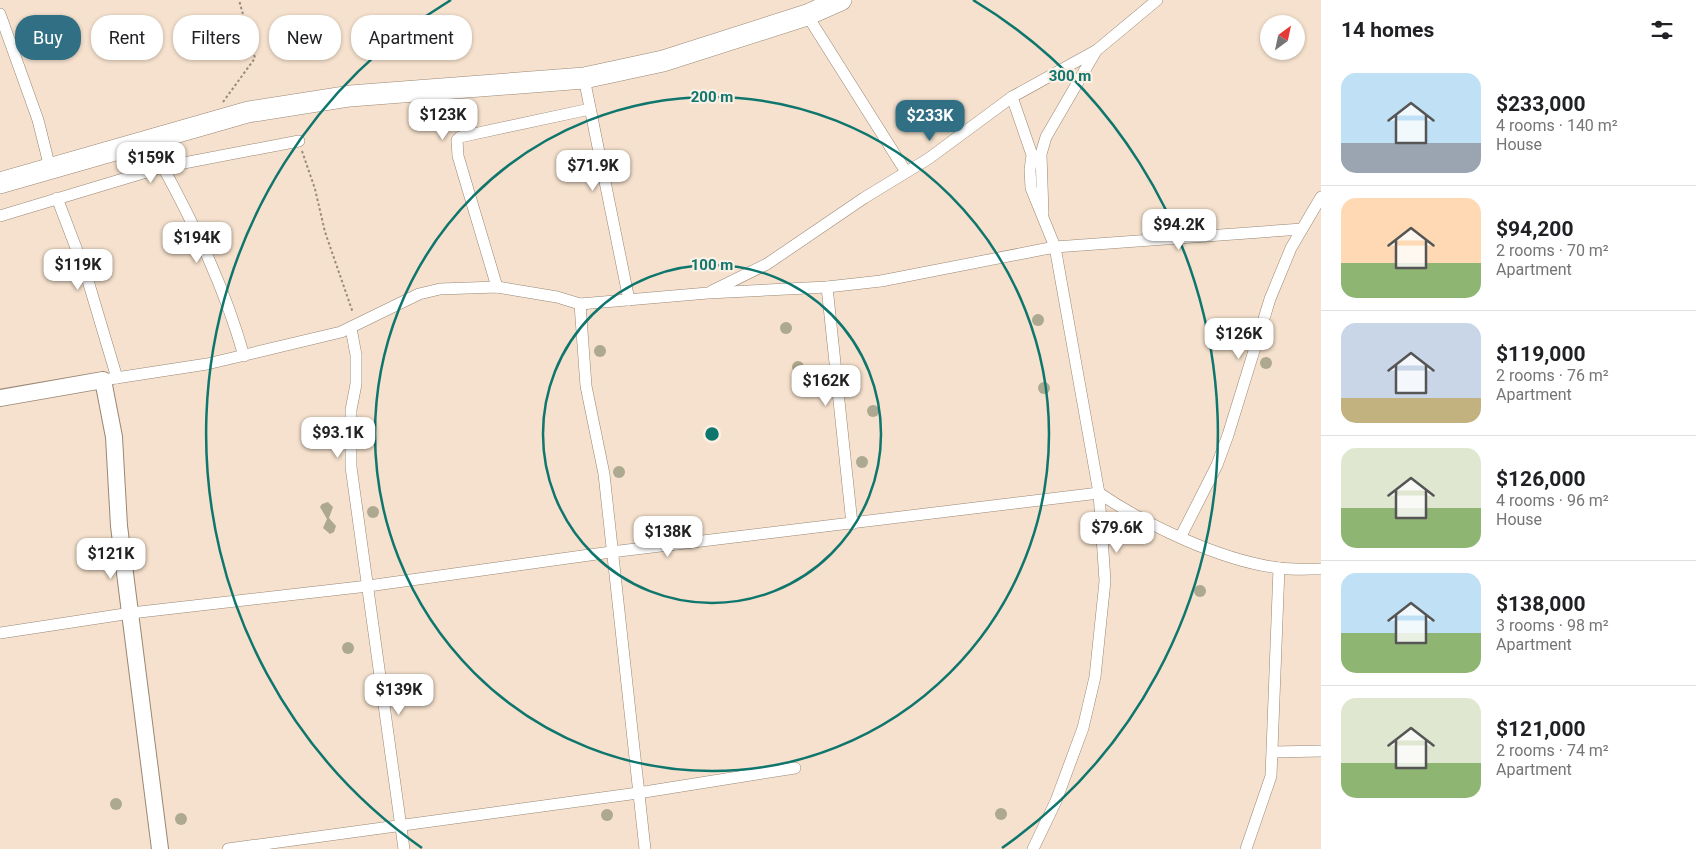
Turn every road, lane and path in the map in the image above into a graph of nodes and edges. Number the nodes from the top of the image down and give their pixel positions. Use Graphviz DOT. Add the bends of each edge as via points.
graph roads {
  1 [pos="239,0"];
  2 [pos="841,0"];
  3 [pos="1157,0"];
  4 [pos="0,14"];
  5 [pos="807,15"];
  6 [pos="1097,50"];
  7 [pos="584,78"];
  8 [pos="1012,97"];
  9 [pos="590,109"];
  10 [pos="224,119"];
  11 [pos="299,141"];
  12 [pos="1037,154"];
  13 [pos="163,167"];
  14 [pos="50,168"];
  15 [pos="906,172"];
  16 [pos="0,183"];
  17 [pos="1321,196"];
  18 [pos="58,198"];
  19 [pos="0,216"];
  20 [pos="1302,229"];
  21 [pos="1055,246"];
  22 [pos="496,286"];
  23 [pos="827,287"];
  24 [pos="708,293"];
  25 [pos="629,300"];
  26 [pos="580,304"];
  27 [pos="354,326"];
  28 [pos="244,356"];
  29 [pos="110,379"];
  30 [pos="0,398"];
  31 [pos="1100,493"];
  32 [pos="852,524"];
  33 [pos="1181,536"];
  34 [pos="611,552"];
  35 [pos="1279,568"];
  36 [pos="1321,569"];
  37 [pos="368,586"];
  38 [pos="131,612"];
  39 [pos="0,632"];
  40 [pos="1321,751"];
  41 [pos="1274,752"];
  42 [pos="795,768"];
  43 [pos="638,793"];
  44 [pos="402,826"];
  45 [pos="160,849"];
  46 [pos="228,849"];
  47 [pos="404,849"];
  48 [pos="645,849"];
  49 [pos="1033,849"];
  50 [pos="1246,849"];
  1 -- 10 [label="path" via="255,58 221,105"];
  2 -- 5 [label="highway"];
  3 -- 6 [label="street"];
  4 -- 14 [label="street" via="38,120"];
  5 -- 7 [label="highway" via="663,61"];
  5 -- 15 [label="street"];
  6 -- 8 [label="street"];
  6 -- 12 [label="street"];
  7 -- 9 [label="street"];
  7 -- 10 [label="highway" via="350,96 248,112"];
  8 -- 12 [label="street"];
  8 -- 15 [label="street"];
  9 -- 22 [label="street" via="457,140 458,156"];
  9 -- 25 [label="street"];
  10 -- 14 [label="highway"];
  11 -- 13 [label="street"];
  11 -- 27 [label="path"];
  12 -- 21 [label="street" via="1043,218"];
  13 -- 18 [label="street"];
  13 -- 28 [label="street" via="204,246 234,319"];
  14 -- 16 [label="highway"];
  15 -- 24 [label="street" via="767,264"];
  17 -- 20 [label="street"];
  18 -- 19 [label="street"];
  18 -- 29 [label="street" via="86,274"];
  20 -- 21 [label="street"];
  20 -- 33 [label="street" via="1270,299 1217,465"];
  21 -- 23 [label="street" via="881,281"];
  21 -- 31 [label="street"];
  22 -- 26 [label="street"];
  22 -- 27 [label="street" via="440,289 419,294"];
  23 -- 24 [label="street"];
  23 -- 32 [label="street"];
  24 -- 25 [label="street"];
  25 -- 26 [label="street"];
  26 -- 34 [label="street" via="586,386 604,474"];
  27 -- 28 [label="street"];
  27 -- 37 [label="street" via="356,384 351,410 351,467"];
  28 -- 29 [label="street"];
  29 -- 30 [label="street"];
  29 -- 38 [label="street" via="117,508"];
  31 -- 32 [label="street"];
  31 -- 33 [label="street"];
  31 -- 49 [label="street" via="1105,601 1095,677 1069,769"];
  32 -- 34 [label="street"];
  33 -- 35 [label="street" via="1238,560"];
  34 -- 37 [label="street"];
  34 -- 43 [label="street"];
  35 -- 36 [label="street"];
  35 -- 41 [label="street"];
  37 -- 38 [label="street"];
  37 -- 44 [label="street"];
  38 -- 39 [label="street"];
  38 -- 45 [label="street"];
  40 -- 41 [label="street"];
  41 -- 50 [label="street" via="1271,776"];
  42 -- 43 [label="street"];
  43 -- 44 [label="street"];
  43 -- 48 [label="street"];
  44 -- 46 [label="street"];
  44 -- 47 [label="street"];
}
